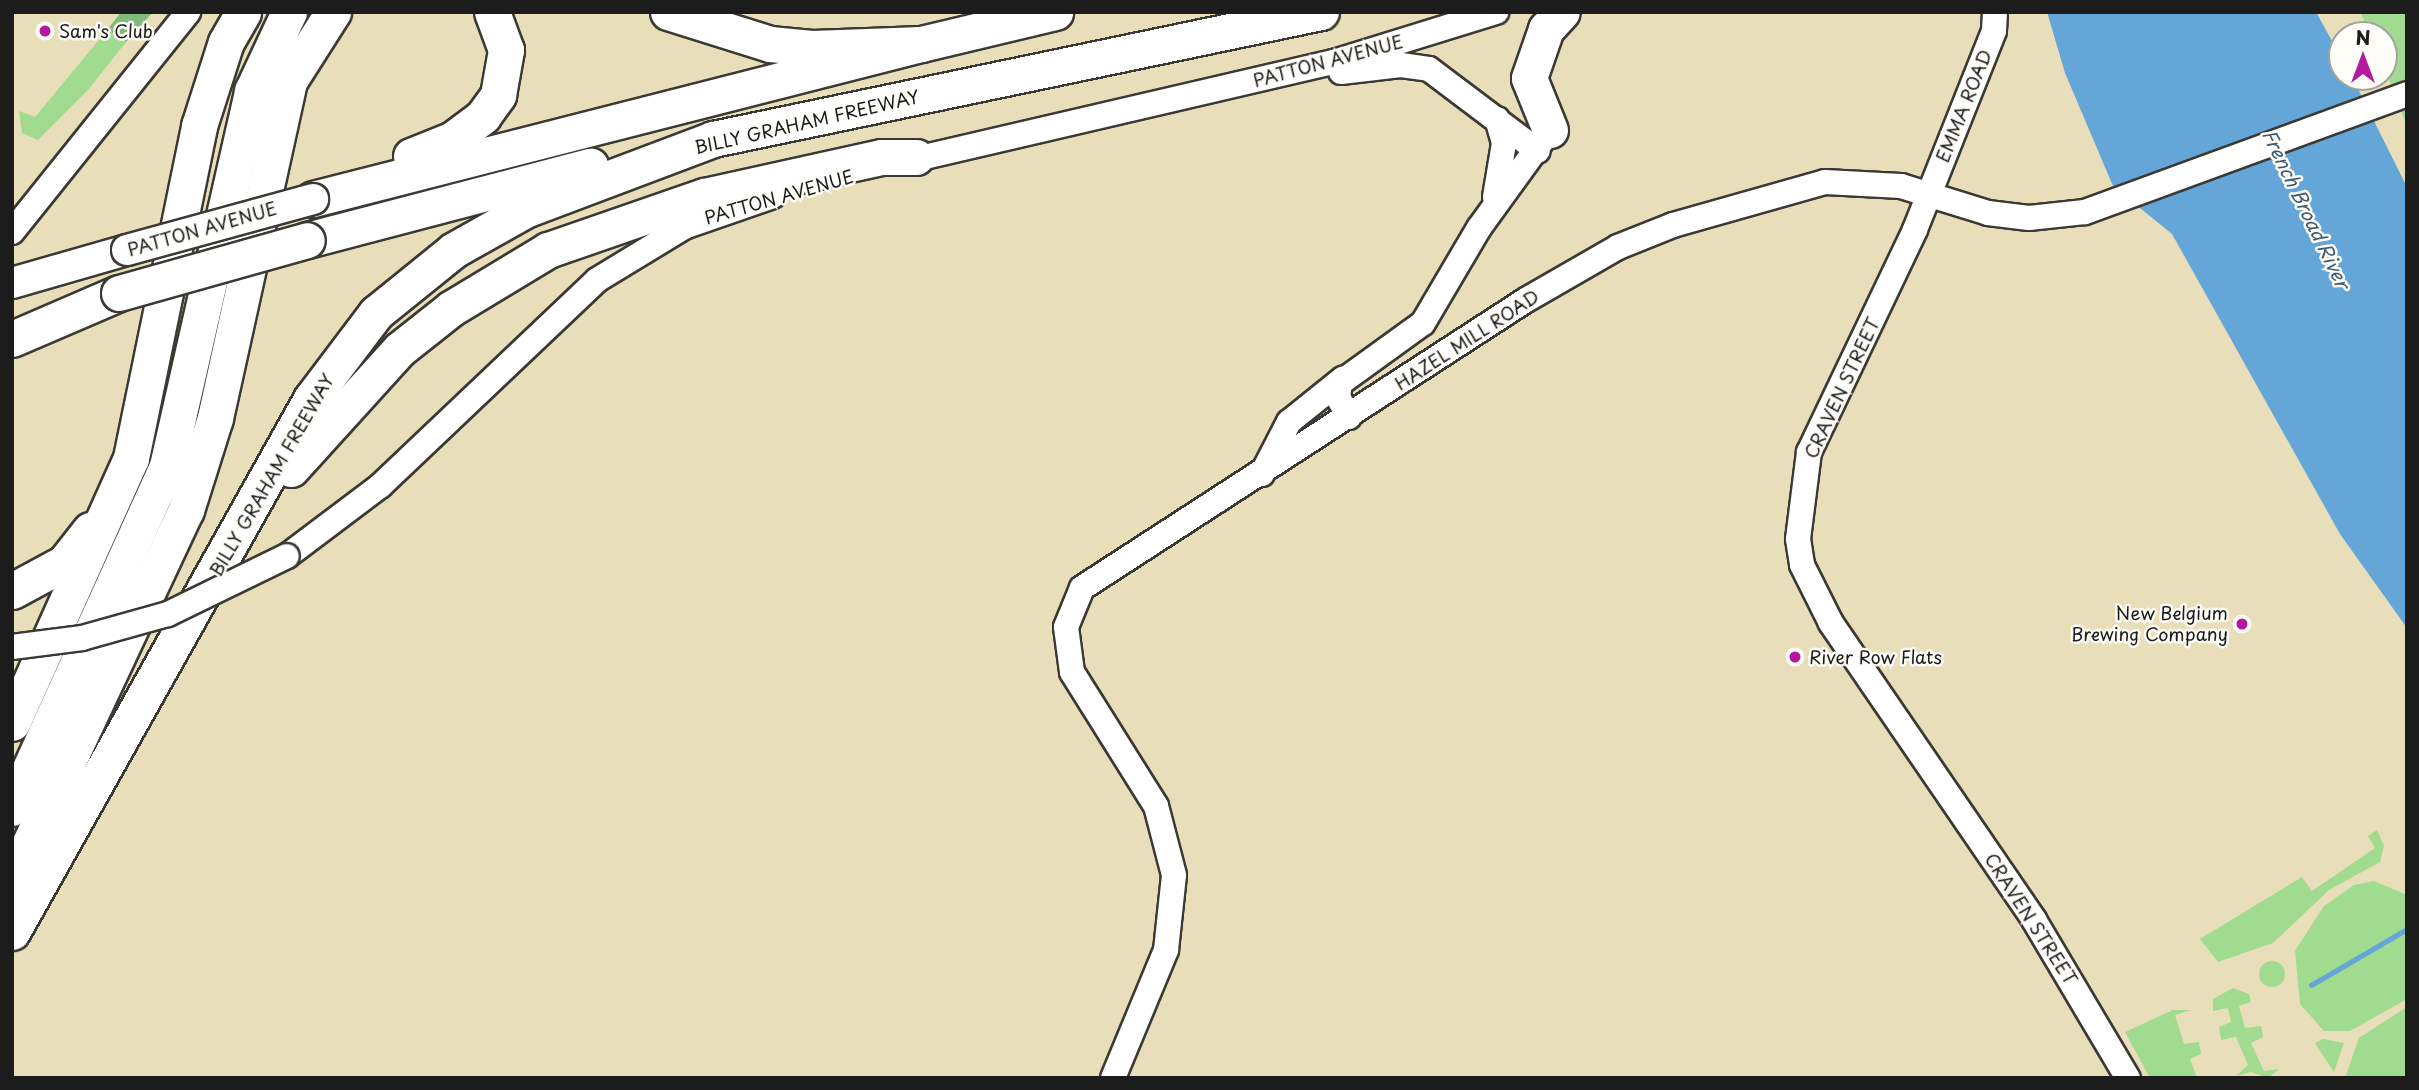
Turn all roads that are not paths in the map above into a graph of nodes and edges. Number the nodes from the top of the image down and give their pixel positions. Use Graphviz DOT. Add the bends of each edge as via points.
graph roads {
  1 [pos="188,12"];
  2 [pos="243,12"];
  3 [pos="289,12"];
  4 [pos="333,12"];
  5 [pos="492,12"];
  6 [pos="668,12"];
  7 [pos="1055,12"];
  8 [pos="1321,12"];
  9 [pos="1496,12"];
  10 [pos="1562,12"];
  11 [pos="1995,12"];
  12 [pos="921,44"];
  13 [pos="1292,72"];
  14 [pos="2407,94"];
  15 [pos="1497,119"];
  16 [pos="713,139"];
  17 [pos="1544,140"];
  18 [pos="916,157"];
  19 [pos="313,199"];
  20 [pos="1927,199"];
  21 [pos="1491,209"];
  22 [pos="12,232"];
  23 [pos="12,283"];
  24 [pos="119,293"];
  25 [pos="12,325"];
  26 [pos="12,339"];
  27 [pos="1344,378"];
  28 [pos="1349,418"];
  29 [pos="135,431"];
  30 [pos="1261,476"];
  31 [pos="252,508"];
  32 [pos="12,591"];
  33 [pos="12,647"];
  34 [pos="12,723"];
  35 [pos="12,808"];
  36 [pos="12,881"];
  37 [pos="12,932"];
  38 [pos="1113,1078"];
  39 [pos="2128,1078"];
  1 -- 22 [label="street"];
  2 -- 29 [label="highway" via="226,43 199,126"];
  3 -- 35 [label="highway" via="252,91 167,466"];
  4 -- 36 [label="highway" via="295,62 279,114 215,418 186,510"];
  5 -- 19 [label="highway" via="506,50 505,73 483,116 453,139"];
  6 -- 12 [label="highway" via="770,44"];
  7 -- 12 [label="highway"];
  8 -- 16 [label="highway, BILLY GRAHAM FREEWAY"];
  9 -- 13 [label="street, PATTON AVENUE"];
  10 -- 17 [label="highway" via="1546,29 1529,79"];
  11 -- 20 [label="street, EMMA ROAD"];
  12 -- 19 [label="highway, PATTON AVENUE"];
  13 -- 15 [label="street" via="1401,65 1429,69"];
  13 -- 18 [label="street, PATTON AVENUE"];
  14 -- 20 [label="street" via="2121,203 2029,218"];
  15 -- 17 [label="street"];
  15 -- 21 [label="street" via="1504,143"];
  16 -- 24 [label="highway, bridge" via="542,176"];
  16 -- 31 [label="highway, BILLY GRAHAM FREEWAY" via="525,210 413,281 376,313 318,388"];
  17 -- 21 [label="street"];
  18 -- 31 [label="highway" via="883,157 704,196 548,250 471,295 400,349 341,408 272,494"];
  18 -- 33 [label="street, PATTON AVENUE, bridge" via="711,215 639,252 579,294 380,486 287,556 168,614 82,638"];
  19 -- 23 [label="main road, PATTON AVENUE, bridge"];
  20 -- 28 [label="street, HAZEL MILL ROAD" via="1901,186 1825,182 1673,225 1573,271"];
  20 -- 39 [label="street, CRAVEN STREET" via="1809,452 1798,510 1802,565 1831,622 2034,920"];
  21 -- 27 [label="street" via="1423,323"];
  24 -- 25 [label="main road"];
  24 -- 26 [label="highway"];
  27 -- 28 [label="street" via="1338,397"];
  27 -- 30 [label="street" via="1289,422"];
  28 -- 30 [label="street, HAZEL MILL ROAD"];
  29 -- 32 [label="highway" via="79,547 46,576"];
  29 -- 34 [label="highway" via="105,528"];
  30 -- 38 [label="street, HAZEL MILL ROAD" via="1082,588 1066,626 1072,671 1156,806 1174,875 1166,950"];
  31 -- 37 [label="highway, BILLY GRAHAM FREEWAY"];
}
